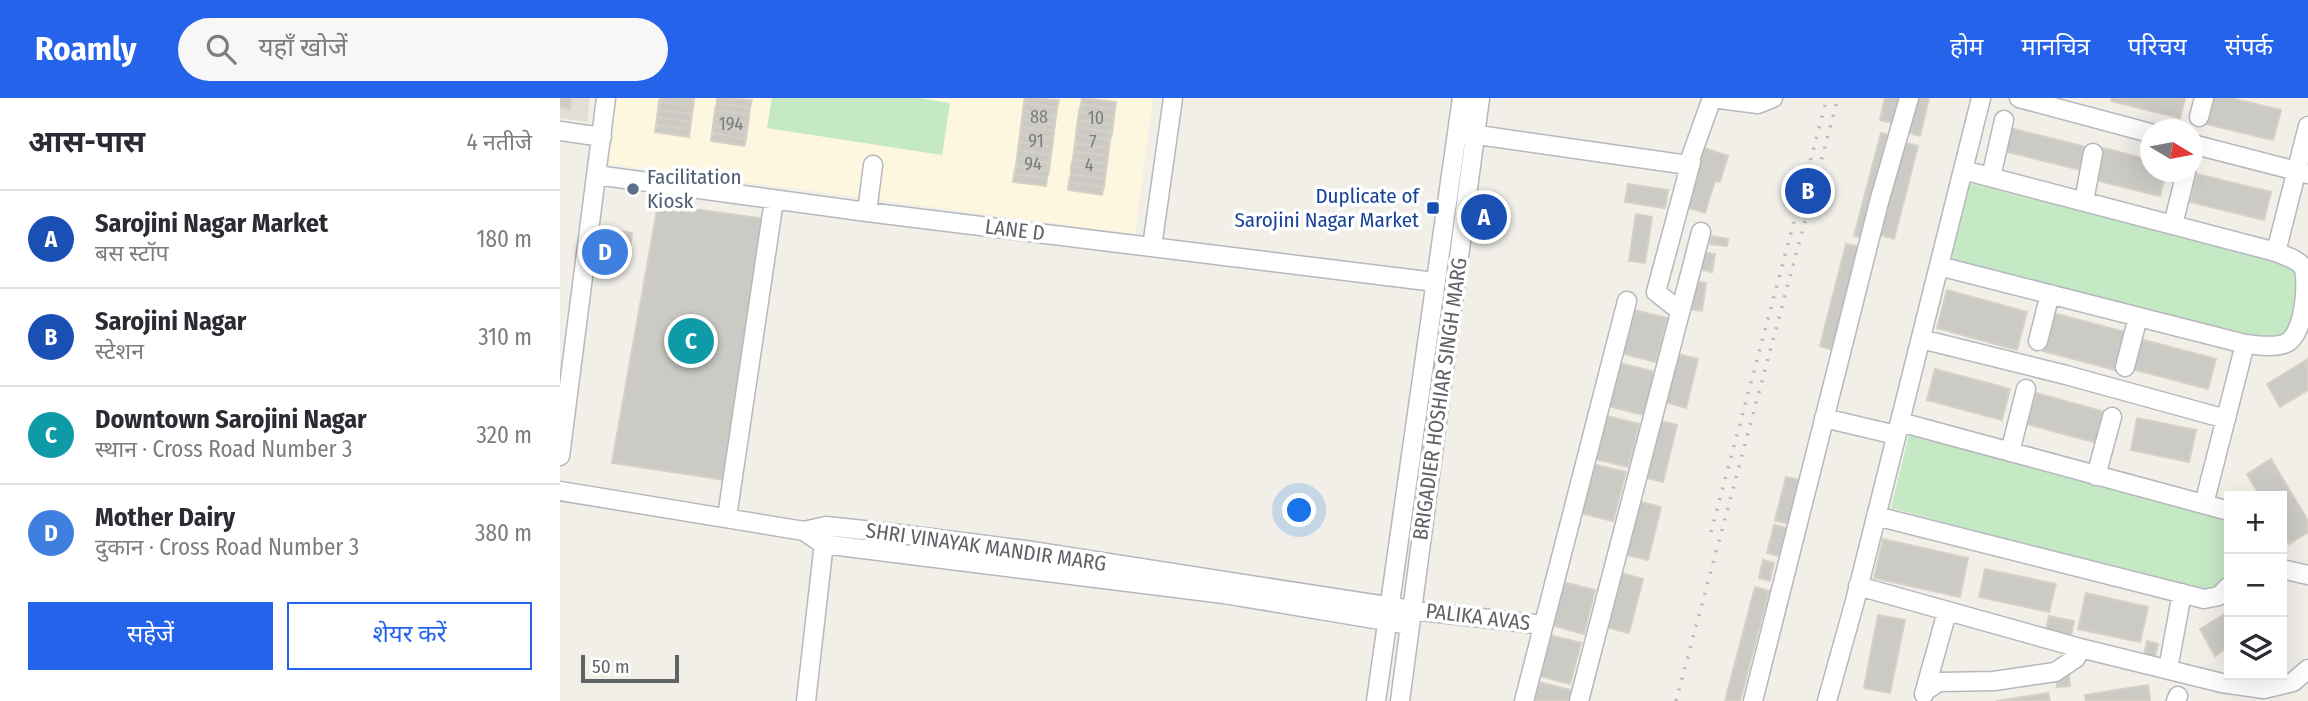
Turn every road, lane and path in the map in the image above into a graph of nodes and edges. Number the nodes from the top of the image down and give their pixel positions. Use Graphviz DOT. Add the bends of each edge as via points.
graph roads {
  1 [pos="606,98"];
  2 [pos="1173,98"];
  3 [pos="1462,98"];
  4 [pos="1480,98"];
  5 [pos="1773,98"];
  6 [pos="1909,98"];
  7 [pos="1981,98"];
  8 [pos="2019,98"];
  9 [pos="2204,98"];
  10 [pos="2199,117"];
  11 [pos="2004,120"];
  12 [pos="2308,126"];
  13 [pos="2140,130"];
  14 [pos="560,131"];
  15 [pos="1457,132"];
  16 [pos="1475,135"];
  17 [pos="602,137"];
  18 [pos="2203,147"];
  19 [pos="2093,153"];
  20 [pos="1691,162"];
  21 [pos="873,165"];
  22 [pos="1963,170"];
  23 [pos="2302,172"];
  24 [pos="596,175"];
  25 [pos="1991,177"];
  26 [pos="2184,182"];
  27 [pos="774,200"];
  28 [pos="2084,201"];
  29 [pos="867,212"];
  30 [pos="2173,225"];
  31 [pos="1701,232"];
  32 [pos="1152,247"];
  33 [pos="2276,252"];
  34 [pos="1939,266"];
  35 [pos="1435,282"];
  36 [pos="2050,294"];
  37 [pos="1627,301"];
  38 [pos="1680,311"];
  39 [pos="2306,313"];
  40 [pos="2138,317"];
  41 [pos="1921,339"];
  42 [pos="2038,341"];
  43 [pos="2245,344"];
  44 [pos="2125,367"];
  45 [pos="2026,389"];
  46 [pos="2112,417"];
  47 [pos="1824,418"];
  48 [pos="2226,419"];
  49 [pos="1898,429"];
  50 [pos="2010,452"];
  51 [pos="560,456"];
  52 [pos="2096,475"];
  53 [pos="560,491"];
  54 [pos="2204,504"];
  55 [pos="2224,510"];
  56 [pos="1876,516"];
  57 [pos="727,517"];
  58 [pos="824,535"];
  59 [pos="2287,570"];
  60 [pos="2308,575"];
  61 [pos="1858,586"];
  62 [pos="2224,591"];
  63 [pos="2182,593"];
  64 [pos="1947,612"];
  65 [pos="1387,613"];
  66 [pos="1411,617"];
  67 [pos="1543,625"];
  68 [pos="2080,648"];
  69 [pos="2168,669"];
  70 [pos="2308,669"];
  71 [pos="2221,682"];
  72 [pos="1924,696"];
  73 [pos="806,701"];
  74 [pos="1376,701"];
  75 [pos="1400,701"];
  76 [pos="1524,701"];
  77 [pos="1579,701"];
  78 [pos="1753,701"];
  79 [pos="1827,701"];
  80 [pos="2229,701"];
  1 -- 17 [label="street"];
  2 -- 32 [label="street"];
  3 -- 15 [label="street"];
  4 -- 16 [label="street, BRIGADIER HOSHIAR SINGH MARG"];
  5 -- 20 [label="street" via="1758,103 1712,98"];
  6 -- 47 [label="street"];
  7 -- 22 [label="street"];
  8 -- 13 [label="street"];
  9 -- 10 [label="street"];
  11 -- 25 [label="street"];
  12 -- 23 [label="street"];
  14 -- 17 [label="street"];
  15 -- 16 [label="street"];
  15 -- 35 [label="street"];
  16 -- 20 [label="street" via="1685,165"];
  16 -- 66 [label="street, BRIGADIER HOSHIAR SINGH MARG"];
  17 -- 24 [label="street"];
  18 -- 23 [label="street"];
  19 -- 28 [label="street"];
  20 -- 38 [label="street" via="1656,292"];
  21 -- 29 [label="street"];
  22 -- 25 [label="street"];
  22 -- 34 [label="street"];
  23 -- 33 [label="street"];
  24 -- 27 [label="street, LANE D"];
  24 -- 51 [label="street"];
  25 -- 28 [label="street"];
  26 -- 30 [label="street"];
  27 -- 29 [label="street, LANE D"];
  27 -- 57 [label="street"];
  28 -- 30 [label="street"];
  29 -- 32 [label="street, LANE D"];
  30 -- 33 [label="street"];
  31 -- 38 [label="street"];
  32 -- 35 [label="street, LANE D"];
  33 -- 39 [label="street" via="2296,260 2304,269"];
  34 -- 36 [label="street"];
  34 -- 41 [label="street"];
  35 -- 65 [label="street"];
  36 -- 40 [label="street"];
  36 -- 42 [label="street"];
  37 -- 67 [label="street"];
  38 -- 77 [label="street"];
  39 -- 43 [label="street" via="2298,333 2287,344"];
  40 -- 43 [label="street"];
  40 -- 44 [label="street"];
  41 -- 48 [label="street"];
  41 -- 49 [label="street"];
  43 -- 48 [label="street"];
  45 -- 50 [label="street"];
  46 -- 52 [label="street"];
  47 -- 49 [label="street"];
  47 -- 78 [label="street"];
  48 -- 54 [label="street"];
  49 -- 50 [label="street"];
  49 -- 56 [label="street"];
  50 -- 52 [label="street"];
  52 -- 54 [label="street"];
  53 -- 57 [label="street"];
  54 -- 55 [label="street"];
  56 -- 61 [label="street"];
  56 -- 63 [label="street"];
  57 -- 58 [label="street"];
  58 -- 65 [label="street" via="1224,594"];
  58 -- 73 [label="street"];
  59 -- 60 [label="street"];
  61 -- 64 [label="street"];
  61 -- 79 [label="street"];
  62 -- 63 [label="street" via="2204,599"];
  63 -- 69 [label="street"];
  64 -- 68 [label="street"];
  64 -- 72 [label="street"];
  65 -- 66 [label="street"];
  65 -- 74 [label="street"];
  66 -- 67 [label="street, PALIKA AVAS"];
  66 -- 75 [label="street, BRIGADIER HOSHIAR SINGH MARG"];
  67 -- 76 [label="street"];
  68 -- 69 [label="street"];
  68 -- 72 [label="street" via="2076,659 2055,672 1994,681 1939,682"];
  69 -- 71 [label="street"];
  70 -- 71 [label="street" via="2293,682 2264,689"];
  71 -- 80 [label="street"];
}
